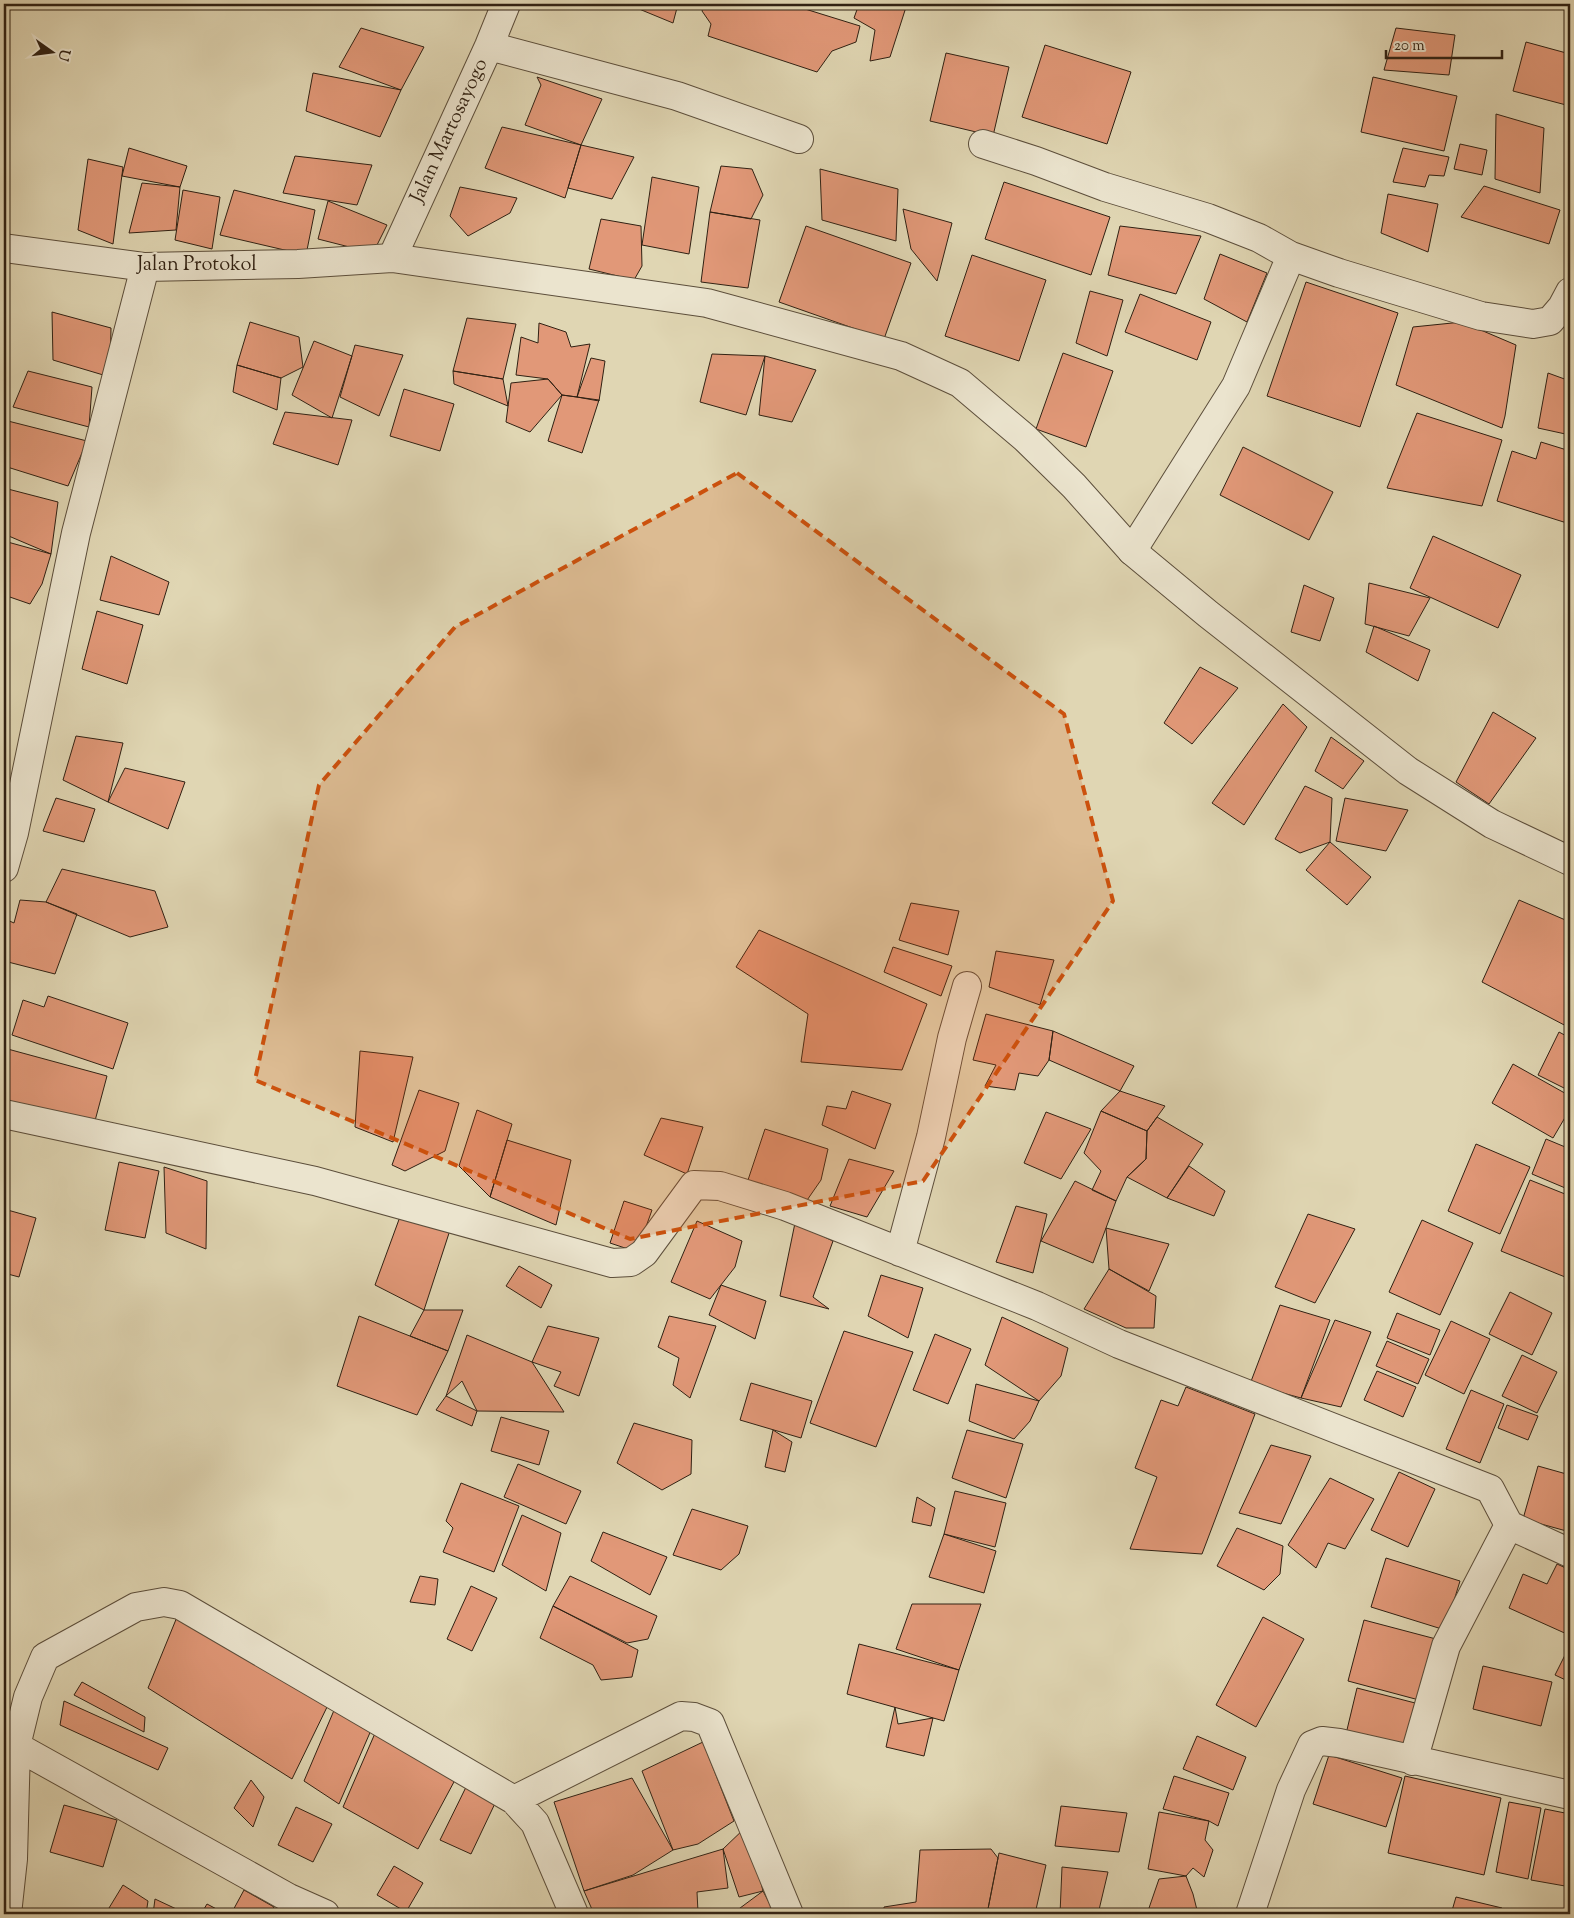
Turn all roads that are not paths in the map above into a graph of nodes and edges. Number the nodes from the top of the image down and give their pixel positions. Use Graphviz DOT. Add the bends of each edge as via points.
graph roads {
  1 [pos="506,4"];
  2 [pos="489,46"];
  3 [pos="799,139"];
  4 [pos="983,144"];
  5 [pos="4,248"];
  6 [pos="1291,256"];
  7 [pos="392,258"];
  8 [pos="146,267"];
  9 [pos="1570,292"];
  10 [pos="1132,550"];
  11 [pos="1570,861"];
  12 [pos="4,868"];
  13 [pos="967,986"];
  14 [pos="4,1114"];
  15 [pos="900,1252"];
  16 [pos="1509,1525"];
  17 [pos="1570,1553"];
  18 [pos="16,1746"];
  19 [pos="1413,1761"];
  20 [pos="1570,1795"];
  21 [pos="514,1800"];
  22 [pos="7,1914"];
  23 [pos="325,1914"];
  24 [pos="574,1914"];
  25 [pos="789,1914"];
  26 [pos="1250,1914"];
  1 -- 2 [label="street, Jalan Martosayogo"];
  2 -- 3 [label="street" via="677,96"];
  2 -- 7 [label="street, Jalan Martosayogo"];
  4 -- 6 [label="street" via="1105,187 1208,218 1259,238"];
  5 -- 8 [label="street, Jalan Protokol"];
  6 -- 9 [label="street" via="1481,316 1533,324 1550,321"];
  6 -- 10 [label="street" via="1236,386"];
  7 -- 8 [label="street, Jalan Protokol" via="298,264"];
  7 -- 10 [label="street, Jalan Protokol" via="707,303 901,356 960,383 1025,438"];
  8 -- 12 [label="street" via="76,533"];
  10 -- 11 [label="street, Jalan Protokol" via="1408,772 1492,824"];
  13 -- 15 [label="street"];
  14 -- 15 [label="street" via="315,1181 612,1263 631,1262 644,1253 694,1185 720,1186 785,1206"];
  15 -- 16 [label="street" via="1037,1306 1119,1344 1490,1489"];
  16 -- 17 [label="street"];
  16 -- 19 [label="street" via="1446,1646"];
  18 -- 21 [label="street" via="28,1697 45,1657 136,1607 164,1602 180,1605"];
  18 -- 22 [label="street" via="13,1859"];
  18 -- 23 [label="street" via="289,1898"];
  19 -- 20 [label="street"];
  19 -- 26 [label="street" via="1339,1743 1322,1741 1312,1744 1292,1790"];
  21 -- 24 [label="street" via="535,1823"];
  21 -- 25 [label="street" via="681,1716 710,1723"];
}
